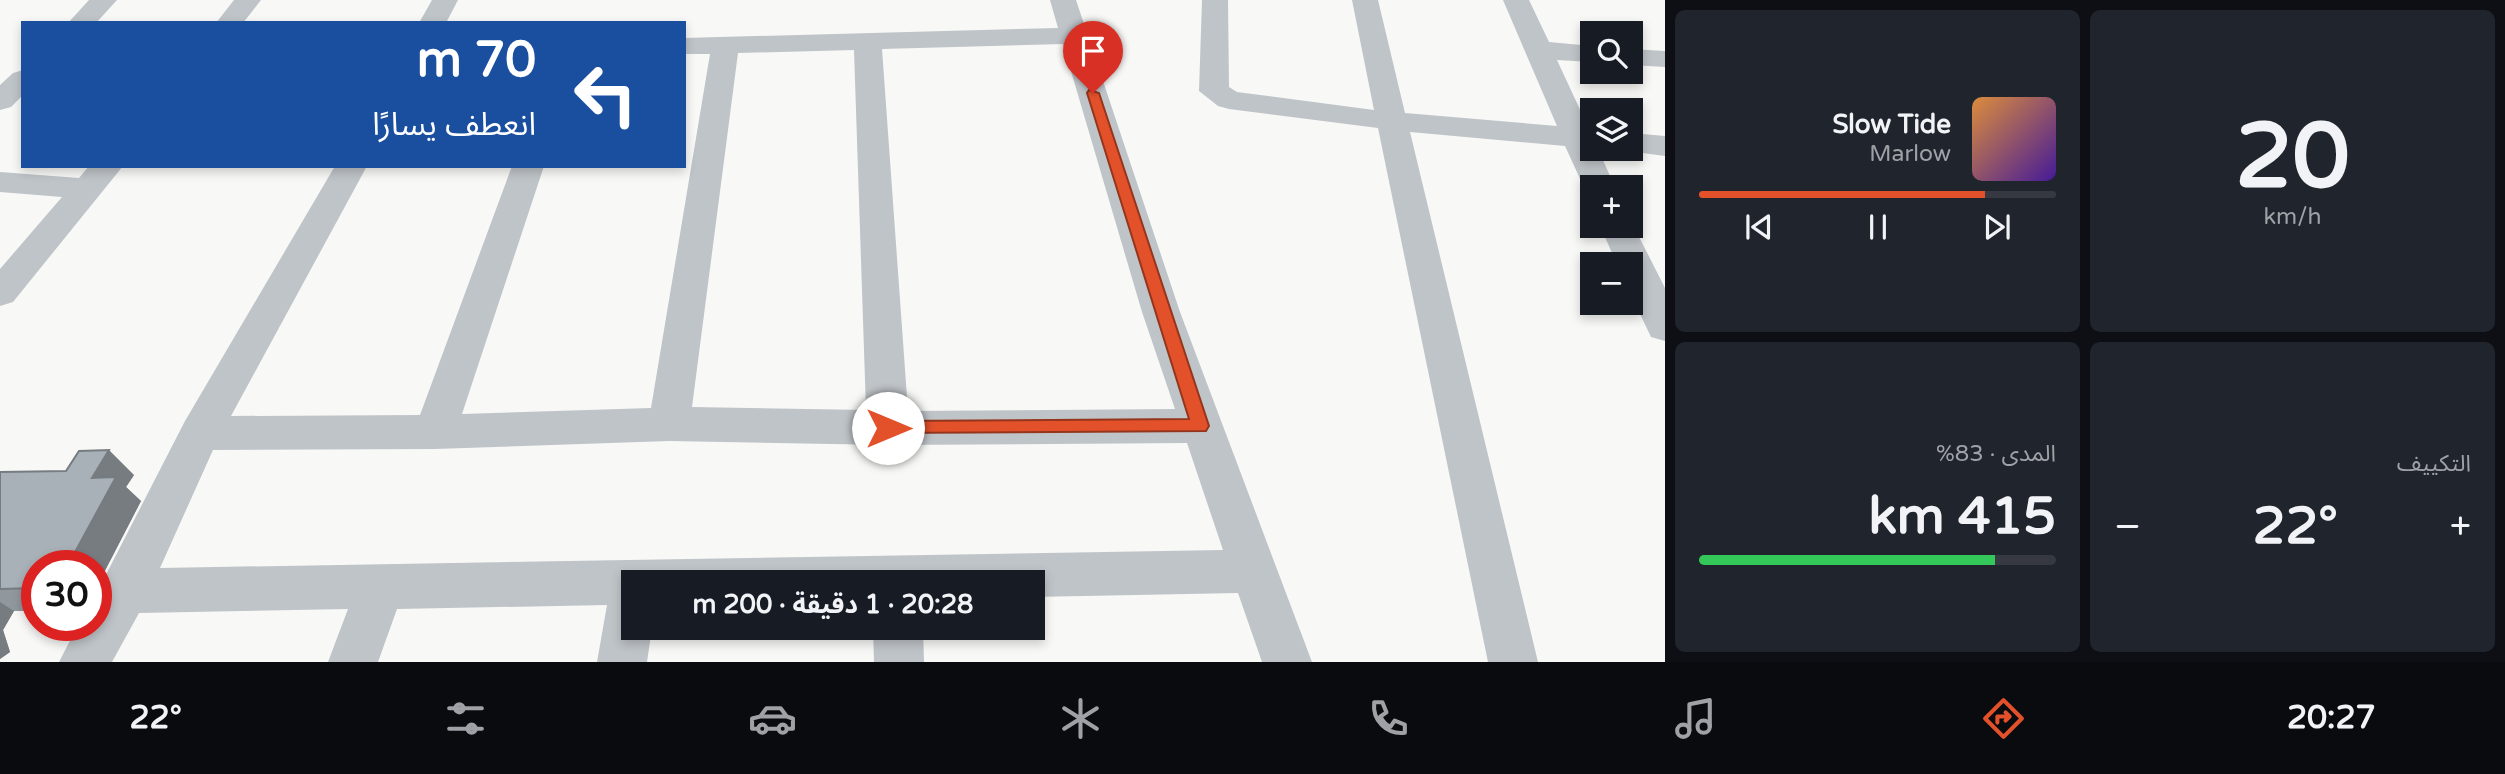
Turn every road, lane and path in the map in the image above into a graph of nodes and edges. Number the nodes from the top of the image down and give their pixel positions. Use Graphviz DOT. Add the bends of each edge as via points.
graph roads {
  1 [pos="104,0"];
  2 [pos="248,0"];
  3 [pos="445,0"];
  4 [pos="1063,0"];
  5 [pos="1215,0"];
  6 [pos="1365,0"];
  7 [pos="1516,0"];
  8 [pos="83,21"];
  9 [pos="231,21"];
  10 [pos="433,21"];
  11 [pos="1073,36"];
  12 [pos="868,41"];
  13 [pos="725,45"];
  14 [pos="686,46"];
  15 [pos="1538,50"];
  16 [pos="1580,53"];
  17 [pos="1643,58"];
  18 [pos="1665,59"];
  19 [pos="21,81"];
  20 [pos="0,101"];
  21 [pos="1392,121"];
  22 [pos="1580,130"];
  23 [pos="1580,138"];
  24 [pos="1643,144"];
  25 [pos="1665,146"];
  26 [pos="350,168"];
  27 [pos="527,168"];
  28 [pos="97,178"];
  29 [pos="0,182"];
  30 [pos="1623,238"];
  31 [pos="0,293"];
  32 [pos="1665,327"];
  33 [pos="669,424"];
  34 [pos="1200,426"];
  35 [pos="888,428"];
  36 [pos="435,432"];
  37 [pos="200,433"];
  38 [pos="1252,571"];
  39 [pos="1045,576"];
  40 [pos="621,583"];
  41 [pos="381,586"];
  42 [pos="125,591"];
  43 [pos="625,640"];
  44 [pos="898,640"];
  45 [pos="84,662"];
  46 [pos="353,662"];
  47 [pos="622,662"];
  48 [pos="899,662"];
  49 [pos="1287,662"];
  50 [pos="1513,662"];
  1 -- 8 [label="street"];
  2 -- 9 [label="street"];
  3 -- 10 [label="street"];
  4 -- 11 [label="street"];
  5 -- 21 [label="street" via="1212,80 1219,96"];
  6 -- 21 [label="street"];
  7 -- 15 [label="street"];
  11 -- 12 [label="street"];
  11 -- 34 [label="street"];
  12 -- 13 [label="street"];
  12 -- 35 [label="street"];
  13 -- 14 [label="street"];
  13 -- 33 [label="street"];
  15 -- 16 [label="street"];
  15 -- 22 [label="street"];
  17 -- 18 [label="street"];
  19 -- 20 [label="street"];
  21 -- 23 [label="street"];
  21 -- 50 [label="street"];
  24 -- 25 [label="street"];
  26 -- 37 [label="street"];
  27 -- 36 [label="street"];
  28 -- 29 [label="street"];
  28 -- 31 [label="street"];
  30 -- 32 [label="street"];
  33 -- 35 [label="street"];
  33 -- 36 [label="street"];
  34 -- 35 [label="street"];
  34 -- 38 [label="street"];
  36 -- 37 [label="street"];
  37 -- 42 [label="street"];
  38 -- 39 [label="street"];
  38 -- 49 [label="street"];
  40 -- 41 [label="street"];
  41 -- 42 [label="street"];
  41 -- 46 [label="street"];
  42 -- 45 [label="street"];
  43 -- 47 [label="street"];
  44 -- 48 [label="street"];
}
